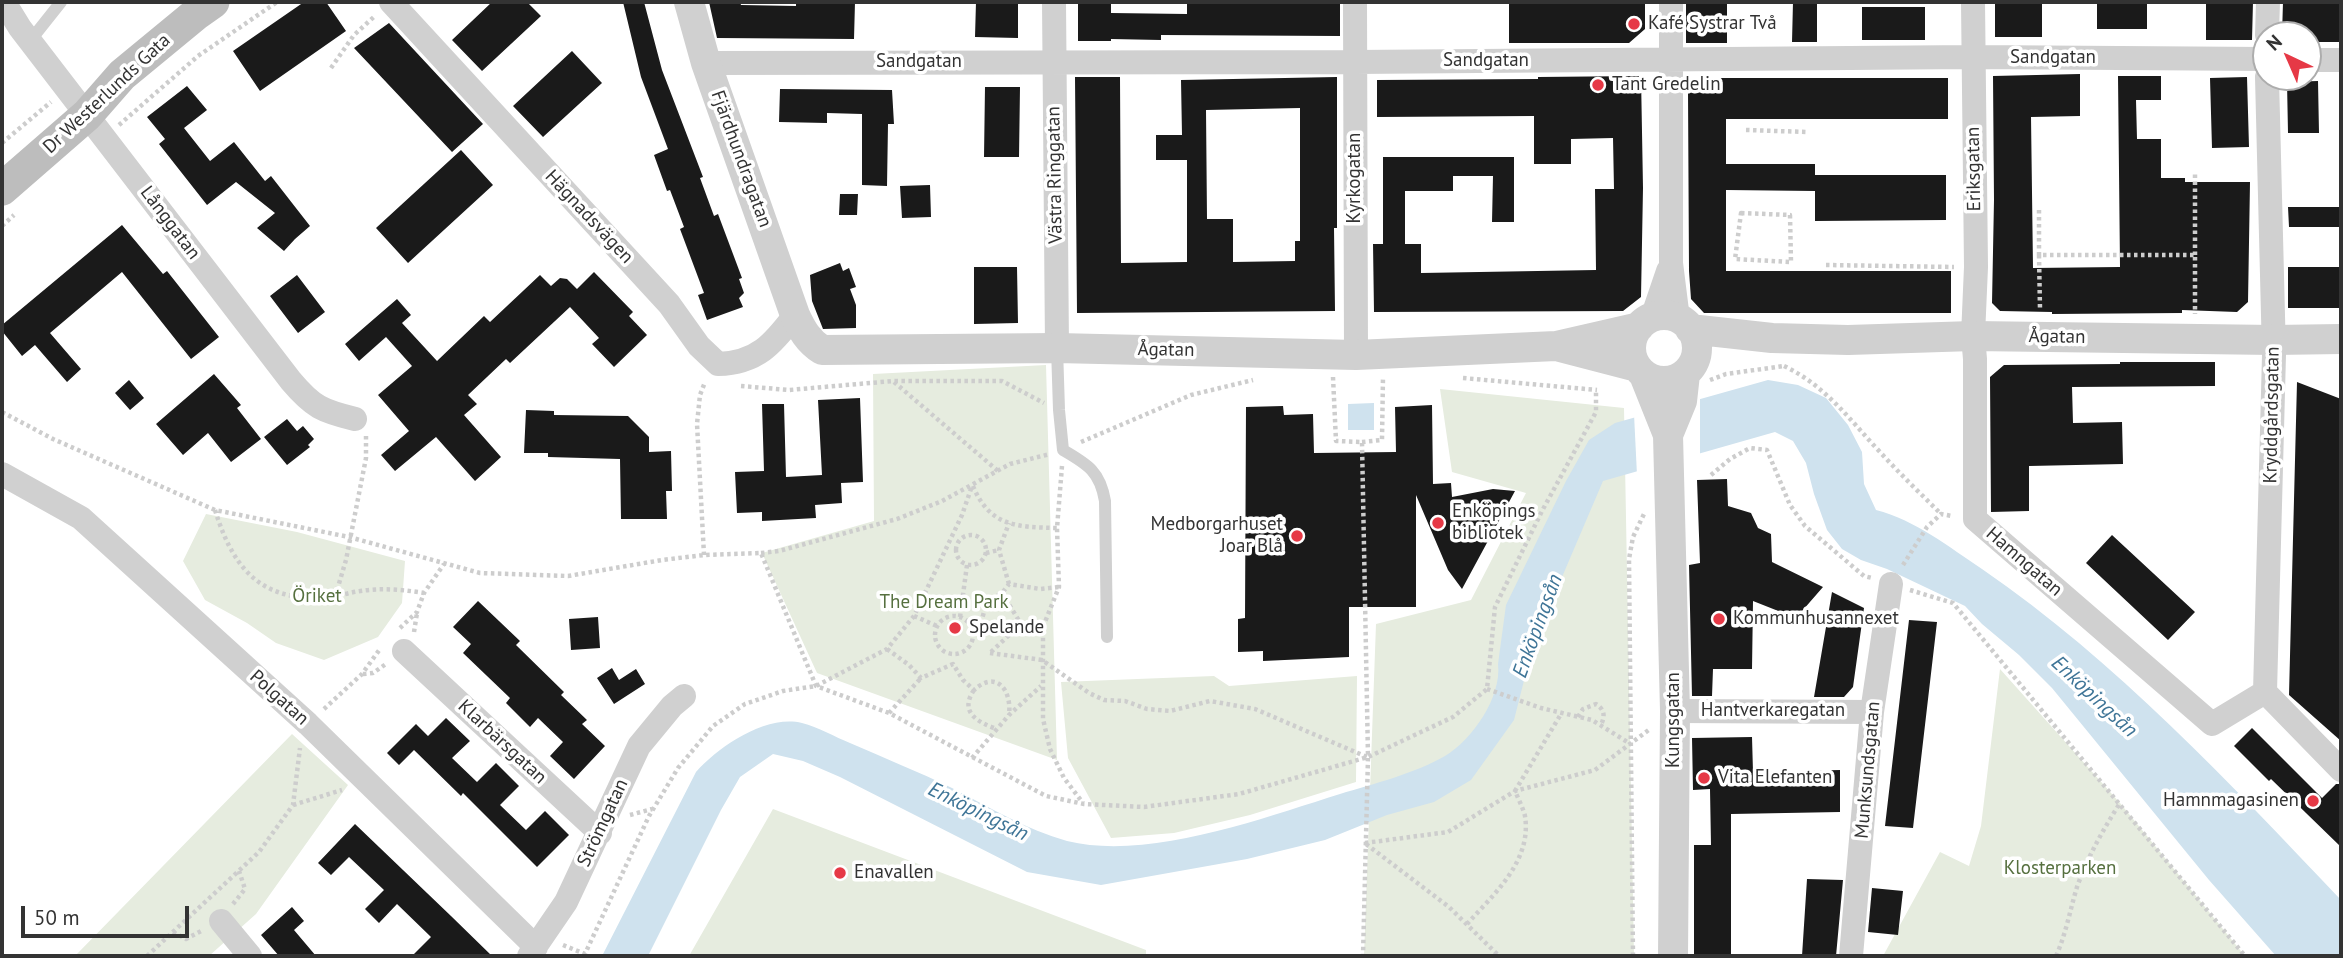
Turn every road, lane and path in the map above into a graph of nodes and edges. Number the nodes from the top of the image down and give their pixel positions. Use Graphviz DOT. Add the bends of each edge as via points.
graph roads {
  1 [pos="4,2"];
  2 [pos="61,2"];
  3 [pos="213,2"];
  4 [pos="277,2"];
  5 [pos="689,2"];
  6 [pos="1054,2"];
  7 [pos="1355,2"];
  8 [pos="1671,2"];
  9 [pos="1973,2"];
  10 [pos="2268,2"];
  11 [pos="386,6"];
  12 [pos="2267,21"];
  13 [pos="30,41"];
  14 [pos="1973,57"];
  15 [pos="2252,59"];
  16 [pos="2322,60"];
  17 [pos="2341,60"];
  18 [pos="1054,61"];
  19 [pos="1671,61"];
  20 [pos="1355,62"];
  21 [pos="706,63"];
  22 [pos="331,68"];
  23 [pos="2267,91"];
  24 [pos="96,126"];
  25 [pos="1746,130"];
  26 [pos="1808,131"];
  27 [pos="2195,171"];
  28 [pos="12,198"];
  29 [pos="2039,210"];
  30 [pos="2,226"];
  31 [pos="2039,255"];
  32 [pos="2195,255"];
  33 [pos="1735,259"];
  34 [pos="1826,265"];
  35 [pos="1976,267"];
  36 [pos="2040,309"];
  37 [pos="795,315"];
  38 [pos="2195,319"];
  39 [pos="1665,323"];
  40 [pos="1973,336"];
  41 [pos="1772,338"];
  42 [pos="2341,339"];
  43 [pos="2274,340"];
  44 [pos="1556,346"];
  45 [pos="1057,348"];
  46 [pos="1344,362"];
  47 [pos="1784,366"];
  48 [pos="1798,366"];
  49 [pos="1383,370"];
  50 [pos="1640,371"];
  51 [pos="1450,377"];
  52 [pos="717,379"];
  53 [pos="1258,379"];
  54 [pos="893,381"];
  55 [pos="1602,385"];
  56 [pos="1680,387"];
  57 [pos="1596,391"];
  58 [pos="1059,410"];
  59 [pos="2,412"];
  60 [pos="355,419"];
  61 [pos="1362,442"];
  62 [pos="1063,450"];
  63 [pos="998,471"];
  64 [pos="2,474"];
  65 [pos="1711,475"];
  66 [pos="973,485"];
  67 [pos="1646,502"];
  68 [pos="215,510"];
  69 [pos="1941,514"];
  70 [pos="1010,523"];
  71 [pos="1927,527"];
  72 [pos="1057,528"];
  73 [pos="349,537"];
  74 [pos="949,541"];
  75 [pos="956,544"];
  76 [pos="999,550"];
  77 [pos="761,553"];
  78 [pos="986,553"];
  79 [pos="704,555"];
  80 [pos="444,563"];
  81 [pos="967,565"];
  82 [pos="1894,579"];
  83 [pos="1009,584"];
  84 [pos="1059,587"];
  85 [pos="424,593"];
  86 [pos="1002,593"];
  87 [pos="335,597"];
  88 [pos="914,616"];
  89 [pos="960,617"];
  90 [pos="1021,624"];
  91 [pos="937,626"];
  92 [pos="1043,627"];
  93 [pos="972,631"];
  94 [pos="1107,637"];
  95 [pos="395,643"];
  96 [pos="887,649"];
  97 [pos="956,653"];
  98 [pos="1042,660"];
  99 [pos="953,664"];
  100 [pos="921,678"];
  101 [pos="1042,685"];
  102 [pos="816,686"];
  103 [pos="974,690"];
  104 [pos="1487,690"];
  105 [pos="2265,692"];
  106 [pos="684,696"];
  107 [pos="1675,711"];
  108 [pos="1872,712"];
  109 [pos="889,713"];
  110 [pos="1561,713"];
  111 [pos="1009,715"];
  112 [pos="1578,717"];
  113 [pos="308,724"];
  114 [pos="1601,726"];
  115 [pos="997,729"];
  116 [pos="1630,743"];
  117 [pos="1368,757"];
  118 [pos="972,758"];
  119 [pos="2341,770"];
  120 [pos="368,782"];
  121 [pos="1515,790"];
  122 [pos="2120,803"];
  123 [pos="1084,804"];
  124 [pos="293,805"];
  125 [pos="600,833"];
  126 [pos="1365,843"];
  127 [pos="239,871"];
  128 [pos="221,921"];
  129 [pos="1468,924"];
  130 [pos="173,932"];
  131 [pos="533,951"];
  132 [pos="147,956"];
  133 [pos="250,956"];
  134 [pos="584,956"];
  135 [pos="1363,956"];
  136 [pos="1499,956"];
  137 [pos="1633,956"];
  138 [pos="1673,956"];
  139 [pos="1851,956"];
  140 [pos="2056,956"];
  141 [pos="2245,956"];
  1 -- 13 [label="street, Långgatan"];
  2 -- 13 [label="lane"];
  3 -- 24 [label="main road, Dr Westerlunds Gata" via="122,75"];
  4 -- 24 [label="path"];
  5 -- 21 [label="street, Fjärdhundragatan"];
  6 -- 18 [label="street, Västra Ringgatan"];
  7 -- 20 [label="street, Kyrkogatan"];
  8 -- 19 [label="street"];
  9 -- 14 [label="street, Eriksgatan"];
  10 -- 12 [label="street"];
  11 -- 22 [label="path" via="354,35"];
  11 -- 52 [label="street, Hägnadsvägen" via="670,304"];
  13 -- 24 [label="street, Långgatan"];
  14 -- 15 [label="street, Sandgatan"];
  14 -- 19 [label="street, Sandgatan"];
  14 -- 35 [label="street, Eriksgatan"];
  16 -- 17 [label="street"];
  18 -- 20 [label="street, Sandgatan"];
  18 -- 21 [label="street, Sandgatan"];
  18 -- 45 [label="street, Västra Ringgatan"];
  19 -- 20 [label="street, Sandgatan"];
  19 -- 39 [label="street" via="1671,263"];
  20 -- 46 [label="street, Kyrkogatan"];
  21 -- 37 [label="street, Fjärdhundragatan"];
  23 -- 43 [label="street, Kryddgårdsgatan"];
  24 -- 28 [label="main road, Dr Westerlunds Gata"];
  24 -- 60 [label="street, Långgatan" via="291,381 326,412"];
  25 -- 26 [label="path"];
  27 -- 32 [label="path"];
  28 -- 30 [label="path"];
  29 -- 31 [label="path"];
  31 -- 32 [label="path"];
  31 -- 36 [label="path"];
  32 -- 38 [label="path"];
  33 -- 33 [label="path" via="1791,262 1790,215 1741,213"];
  34 -- 35 [label="path"];
  35 -- 40 [label="street, Eriksgatan"];
  37 -- 45 [label="street, Ågatan" via="811,343 822,350"];
  37 -- 52 [label="street" via="760,353"];
  39 -- 41 [label="street, Ågatan"];
  39 -- 44 [label="street, Ågatan"];
  39 -- 50 [label="street" via="1633,336 1632,358"];
  39 -- 56 [label="street" via="1696,344"];
  40 -- 41 [label="street, Ågatan"];
  40 -- 43 [label="street, Ågatan"];
  40 -- 105 [label="street, Hamngatan" via="1975,519 2212,724"];
  41 -- 56 [label="street, Ågatan"];
  42 -- 43 [label="street, Ågatan"];
  43 -- 105 [label="street, Kryddgårdsgatan"];
  44 -- 46 [label="street, Ågatan"];
  44 -- 50 [label="street, Ågatan"];
  45 -- 46 [label="street, Ågatan"];
  45 -- 58 [label="lane"];
  46 -- 61 [label="path" via="1336,441"];
  47 -- 48 [label="path"];
  47 -- 56 [label="path" via="1726,374 1707,381 1694,393"];
  47 -- 69 [label="path" via="1829,396"];
  49 -- 61 [label="path" via="1382,440"];
  50 -- 56 [label="street, Ågatan" via="1654,380 1675,379"];
  51 -- 57 [label="path"];
  52 -- 54 [label="path" via="789,390"];
  52 -- 79 [label="path" via="701,395 697,424"];
  53 -- 62 [label="path" via="1191,395"];
  54 -- 58 [label="path" via="1002,381"];
  54 -- 63 [label="path"];
  55 -- 57 [label="path"];
  56 -- 107 [label="street, Kungsgatan" via="1668,435"];
  57 -- 104 [label="path" via="1596,412 1494,607"];
  58 -- 62 [label="lane"];
  59 -- 68 [label="path"];
  60 -- 73 [label="path" via="362,421 366,433 366,458"];
  61 -- 117 [label="path"];
  62 -- 63 [label="path"];
  62 -- 72 [label="path"];
  62 -- 94 [label="lane" via="1090,468 1102,484"];
  63 -- 66 [label="path"];
  64 -- 113 [label="street, Polgatan" via="80,518"];
  65 -- 82 [label="path" via="1750,448 1767,450 1790,505 1805,527 1864,576"];
  66 -- 70 [label="path" via="993,516"];
  66 -- 74 [label="path"];
  66 -- 77 [label="path" via="897,519"];
  67 -- 116 [label="path" via="1629,559"];
  68 -- 73 [label="path"];
  68 -- 87 [label="path" via="234,556 251,576 287,596"];
  70 -- 72 [label="path"];
  70 -- 76 [label="path"];
  71 -- 82 [label="path"];
  72 -- 84 [label="path"];
  73 -- 80 [label="path"];
  73 -- 87 [label="path"];
  74 -- 75 [label="path"];
  74 -- 88 [label="path"];
  75 -- 78 [label="path" via="973,534 982,539"];
  75 -- 81 [label="path" via="956,555"];
  76 -- 78 [label="path"];
  76 -- 83 [label="path"];
  77 -- 79 [label="path"];
  77 -- 102 [label="path"];
  78 -- 81 [label="path" via="977,564"];
  79 -- 80 [label="path" via="568,576 480,573"];
  80 -- 85 [label="path"];
  81 -- 89 [label="path"];
  82 -- 108 [label="street, Munksundsgatan"];
  82 -- 122 [label="path" via="1953,603"];
  83 -- 84 [label="path"];
  83 -- 86 [label="path"];
  84 -- 92 [label="path"];
  85 -- 87 [label="path" via="377,589"];
  85 -- 95 [label="path"];
  86 -- 90 [label="path"];
  86 -- 93 [label="path" via="987,601 979,630"];
  88 -- 91 [label="path"];
  88 -- 96 [label="path"];
  89 -- 91 [label="path" via="949,616"];
  89 -- 93 [label="path"];
  90 -- 92 [label="path"];
  90 -- 98 [label="path" via="990,653"];
  91 -- 97 [label="path" via="937,644"];
  92 -- 98 [label="path"];
  93 -- 97 [label="path" via="969,645"];
  95 -- 113 [label="path"];
  95 -- 125 [label="street, Klarbärsgatan"];
  96 -- 100 [label="path"];
  96 -- 102 [label="path"];
  97 -- 99 [label="path"];
  98 -- 101 [label="path"];
  98 -- 117 [label="path" via="1104,700 1170,711 1210,701 1255,709"];
  99 -- 100 [label="path"];
  99 -- 103 [label="path"];
  100 -- 109 [label="path"];
  101 -- 111 [label="path"];
  101 -- 123 [label="path" via="1042,719 1050,749"];
  102 -- 109 [label="path"];
  102 -- 134 [label="path" via="745,704 713,726 678,768 649,816"];
  103 -- 111 [label="path" via="982,682 1001,685 1010,702"];
  103 -- 115 [label="path" via="968,698 972,715"];
  104 -- 110 [label="path"];
  104 -- 117 [label="path" via="1453,717"];
  105 -- 119 [label="street"];
  106 -- 125 [label="street, Strömgatan" via="639,746"];
  107 -- 108 [label="street, Hantverkaregatan"];
  107 -- 116 [label="path"];
  107 -- 138 [label="street, Kungsgatan"];
  108 -- 139 [label="street, Munksundsgatan"];
  109 -- 118 [label="path"];
  110 -- 112 [label="path"];
  110 -- 121 [label="path"];
  111 -- 115 [label="path"];
  112 -- 114 [label="path"];
  112 -- 114 [label="path" via="1583,709 1596,704 1604,716"];
  113 -- 120 [label="street, Polgatan"];
  113 -- 124 [label="path" via="298,756"];
  114 -- 116 [label="path"];
  115 -- 118 [label="path"];
  116 -- 121 [label="path" via="1595,771"];
  116 -- 137 [label="path"];
  117 -- 123 [label="path" via="1239,794 1144,807"];
  117 -- 126 [label="path"];
  118 -- 123 [label="path" via="1046,796"];
  120 -- 124 [label="path"];
  120 -- 131 [label="street, Polgatan"];
  121 -- 126 [label="path" via="1448,832"];
  121 -- 129 [label="path" via="1525,816 1523,852 1503,885"];
  122 -- 140 [label="path" via="2095,843"];
  122 -- 141 [label="path"];
  124 -- 127 [label="path" via="260,852"];
  125 -- 131 [label="street, Strömgatan" via="566,902"];
  126 -- 129 [label="path"];
  126 -- 135 [label="path"];
  127 -- 128 [label="path" via="244,889"];
  127 -- 130 [label="path"];
  128 -- 130 [label="path" via="186,939"];
  128 -- 133 [label="street"];
  129 -- 136 [label="path"];
  130 -- 132 [label="path"];
}
